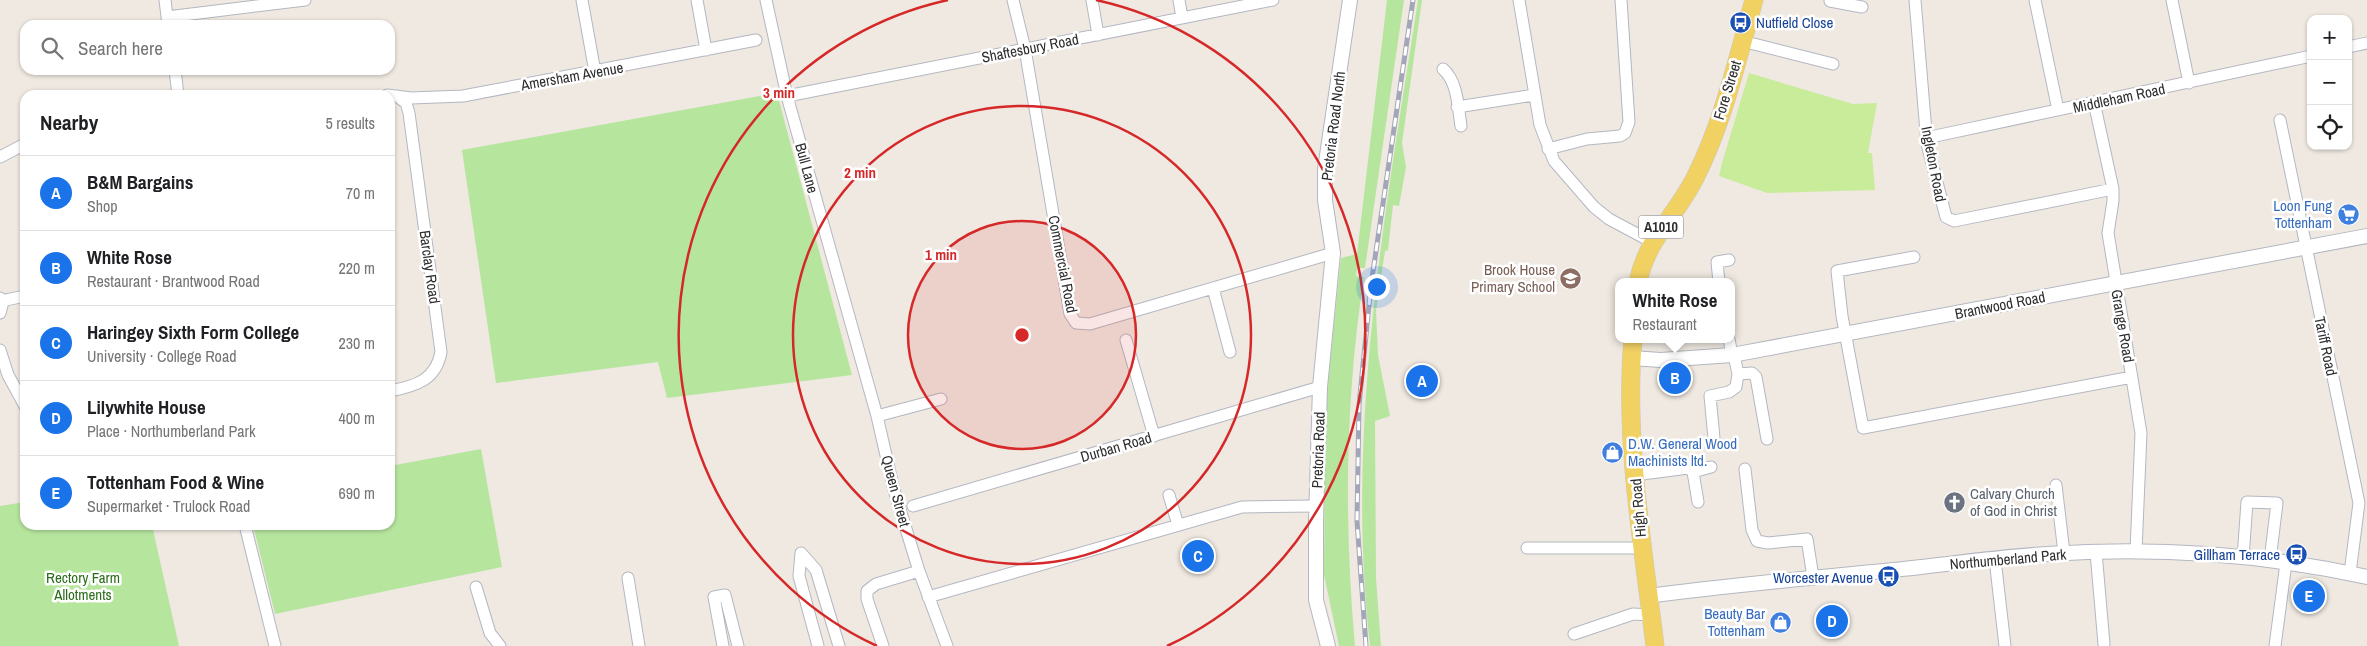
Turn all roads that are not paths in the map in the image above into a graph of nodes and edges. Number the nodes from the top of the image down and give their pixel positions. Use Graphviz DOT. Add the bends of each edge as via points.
graph roads {
  1 [pos="165,0"];
  2 [pos="305,0"];
  3 [pos="582,0"];
  4 [pos="697,0"];
  5 [pos="766,0"];
  6 [pos="1013,0"];
  7 [pos="1092,0"];
  8 [pos="1179,0"];
  9 [pos="1269,0"];
  10 [pos="1350,0"];
  11 [pos="1519,0"];
  12 [pos="1621,0"];
  13 [pos="1754,0"];
  14 [pos="1915,0"];
  15 [pos="2036,0"];
  16 [pos="2172,0"];
  17 [pos="1830,1"];
  18 [pos="1855,4"];
  19 [pos="1182,18"];
  20 [pos="168,20"];
  21 [pos="175,20"];
  22 [pos="1098,35"];
  23 [pos="756,40"];
  24 [pos="1742,41"];
  25 [pos="2367,43"];
  26 [pos="2352,47"];
  27 [pos="1025,49"];
  28 [pos="706,50"];
  29 [pos="2307,57"];
  30 [pos="1833,64"];
  31 [pos="1444,69"];
  32 [pos="595,72"];
  33 [pos="176,75"];
  34 [pos="2189,83"];
  35 [pos="177,90"];
  36 [pos="1534,95"];
  37 [pos="395,96"];
  38 [pos="787,96"];
  39 [pos="395,97"];
  40 [pos="427,98"];
  41 [pos="2094,102"];
  42 [pos="1458,107"];
  43 [pos="2058,110"];
  44 [pos="409,113"];
  45 [pos="2280,120"];
  46 [pos="1461,126"];
  47 [pos="1926,138"];
  48 [pos="20,147"];
  49 [pos="1548,149"];
  50 [pos="0,157"];
  51 [pos="2113,189"];
  52 [pos="2367,236"];
  53 [pos="1652,242"];
  54 [pos="2304,247"];
  55 [pos="1333,253"];
  56 [pos="1914,257"];
  57 [pos="1729,260"];
  58 [pos="1639,278"];
  59 [pos="1719,278"];
  60 [pos="2116,282"];
  61 [pos="1213,288"];
  62 [pos="20,297"];
  63 [pos="1,299"];
  64 [pos="0,313"];
  65 [pos="1845,333"];
  66 [pos="854,334"];
  67 [pos="1126,340"];
  68 [pos="1633,343"];
  69 [pos="1730,343"];
  70 [pos="0,350"];
  71 [pos="1230,352"];
  72 [pos="1733,355"];
  73 [pos="1632,358"];
  74 [pos="1738,374"];
  75 [pos="2132,377"];
  76 [pos="1320,387"];
  77 [pos="395,390"];
  78 [pos="20,397"];
  79 [pos="941,399"];
  80 [pos="877,416"];
  81 [pos="1154,436"];
  82 [pos="1714,438"];
  83 [pos="1767,439"];
  84 [pos="1711,467"];
  85 [pos="1744,469"];
  86 [pos="1693,472"];
  87 [pos="1635,475"];
  88 [pos="2056,485"];
  89 [pos="1169,495"];
  90 [pos="1698,502"];
  91 [pos="913,506"];
  92 [pos="1316,506"];
  93 [pos="1178,525"];
  94 [pos="246,530"];
  95 [pos="1527,548"];
  96 [pos="1642,548"];
  97 [pos="2096,552"];
  98 [pos="2136,552"];
  99 [pos="2064,553"];
  100 [pos="2243,558"];
  101 [pos="1995,559"];
  102 [pos="2270,560"];
  103 [pos="2286,563"];
  104 [pos="919,571"];
  105 [pos="2350,573"];
  106 [pos="1813,577"];
  107 [pos="2367,577"];
  108 [pos="628,578"];
  109 [pos="476,587"];
  110 [pos="1648,596"];
  111 [pos="928,597"];
  112 [pos="1651,615"];
  113 [pos="833,625"];
  114 [pos="814,631"];
  115 [pos="1574,634"];
  116 [pos="2104,644"];
  117 [pos="276,646"];
  118 [pos="500,646"];
  119 [pos="639,646"];
  120 [pos="723,646"];
  121 [pos="738,646"];
  122 [pos="818,646"];
  123 [pos="839,646"];
  124 [pos="883,646"];
  125 [pos="947,646"];
  126 [pos="1328,646"];
  127 [pos="1655,646"];
  128 [pos="2005,646"];
  129 [pos="2274,646"];
  1 -- 20 [label="street"];
  2 -- 21 [label="street"];
  3 -- 32 [label="street"];
  4 -- 28 [label="street"];
  5 -- 38 [label="street, Bull Lane"];
  6 -- 27 [label="street, Commercial Road"];
  7 -- 22 [label="street"];
  8 -- 19 [label="street"];
  9 -- 19 [label="street, Shaftesbury Road"];
  10 -- 55 [label="street, Pretoria Road North" via="1325,169 1325,200"];
  11 -- 36 [label="street"];
  12 -- 49 [label="street" via="1629,122 1624,133"];
  13 -- 24 [label="main road, Fore Street / A1010"];
  14 -- 47 [label="street, Ingleton Road"];
  15 -- 43 [label="street"];
  16 -- 34 [label="street"];
  17 -- 18 [label="street"];
  19 -- 22 [label="street, Shaftesbury Road"];
  22 -- 27 [label="street, Shaftesbury Road"];
  23 -- 28 [label="street, Amersham Avenue"];
  24 -- 30 [label="street"];
  24 -- 53 [label="main road, Fore Street / A1010" via="1712,141 1695,178"];
  25 -- 26 [label="street"];
  27 -- 38 [label="street, Shaftesbury Road"];
  27 -- 61 [label="street, Commercial Road" via="1070,314 1076,323 1090,324"];
  28 -- 32 [label="street, Amersham Avenue"];
  29 -- 34 [label="street, Middleham Road"];
  31 -- 42 [label="street" via="1450,74"];
  32 -- 40 [label="street, Amersham Avenue" via="463,96"];
  33 -- 35 [label="street"];
  34 -- 41 [label="street, Middleham Road"];
  36 -- 42 [label="street"];
  36 -- 49 [label="street"];
  37 -- 40 [label="street, Amersham Avenue"];
  38 -- 66 [label="street, Bull Lane"];
  39 -- 44 [label="street, Barclay Road" via="406,104"];
  40 -- 44 [label="street" via="412,104"];
  41 -- 43 [label="street, Middleham Road"];
  41 -- 51 [label="street, Grange Road"];
  42 -- 46 [label="street"];
  43 -- 47 [label="street, Middleham Road"];
  44 -- 77 [label="street, Barclay Road" via="441,352 439,364 423,380"];
  45 -- 54 [label="street, Tariff Road"];
  47 -- 51 [label="street, Ingleton Road" via="1944,212 1949,220"];
  48 -- 50 [label="street"];
  49 -- 53 [label="street" via="1554,161 1594,206 1609,219"];
  51 -- 60 [label="street, Grange Road" via="2108,234"];
  52 -- 54 [label="street, Brantwood Road"];
  53 -- 58 [label="main road, A1010"];
  54 -- 60 [label="street, Brantwood Road"];
  54 -- 105 [label="street, Tariff Road" via="2359,503"];
  55 -- 61 [label="street, Commercial Road"];
  55 -- 76 [label="street, Pretoria Road"];
  56 -- 65 [label="street" via="1837,271"];
  57 -- 59 [label="street" via="1717,262"];
  60 -- 65 [label="street, Brantwood Road"];
  60 -- 75 [label="street, Grange Road"];
  61 -- 71 [label="street"];
  62 -- 63 [label="street"];
  63 -- 64 [label="street"];
  65 -- 72 [label="street, Brantwood Road"];
  65 -- 75 [label="street" via="1863,428"];
  66 -- 80 [label="street, Queen Street"];
  67 -- 81 [label="street"];
  68 -- 73 [label="main road, High Road"];
  69 -- 72 [label="street"];
  70 -- 78 [label="street"];
  72 -- 73 [label="street, Brantwood Road" via="1667,360"];
  72 -- 74 [label="street"];
  73 -- 87 [label="main road, High Road"];
  74 -- 82 [label="street" via="1734,390 1710,396"];
  74 -- 83 [label="street" via="1752,373 1756,377"];
  75 -- 98 [label="street, Grange Road" via="2141,433"];
  76 -- 81 [label="street, Durban Road"];
  76 -- 92 [label="street, Pretoria Road"];
  79 -- 80 [label="street"];
  80 -- 104 [label="street, Queen Street" via="894,490"];
  81 -- 91 [label="street, Durban Road"];
  84 -- 86 [label="street"];
  85 -- 106 [label="street" via="1752,530 1757,541 1807,539"];
  86 -- 87 [label="street" via="1688,468"];
  86 -- 90 [label="street"];
  87 -- 96 [label="main road, High Road"];
  88 -- 99 [label="street"];
  89 -- 93 [label="street"];
  92 -- 93 [label="street" via="1242,507"];
  92 -- 126 [label="street, Pretoria Road" via="1316,600"];
  93 -- 111 [label="street"];
  94 -- 117 [label="street"];
  95 -- 96 [label="street"];
  96 -- 110 [label="main road, High Road"];
  97 -- 98 [label="street, Northumberland Park"];
  97 -- 99 [label="street, Northumberland Park"];
  97 -- 116 [label="street"];
  98 -- 100 [label="street, Northumberland Park"];
  99 -- 101 [label="street, Northumberland Park"];
  100 -- 102 [label="street, Northumberland Park"];
  100 -- 102 [label="street" via="2247,502 2277,503"];
  101 -- 106 [label="street, Northumberland Park"];
  101 -- 128 [label="street"];
  102 -- 103 [label="street, Northumberland Park"];
  103 -- 105 [label="street, Northumberland Park"];
  103 -- 129 [label="street"];
  104 -- 111 [label="street, Queen Street"];
  104 -- 124 [label="street" via="876,584 867,591"];
  105 -- 107 [label="street, Northumberland Park"];
  106 -- 110 [label="street, Northumberland Park"];
  108 -- 119 [label="street"];
  109 -- 118 [label="street" via="490,633"];
  110 -- 112 [label="main road, High Road"];
  111 -- 125 [label="street, Queen Street"];
  112 -- 115 [label="street" via="1633,614"];
  112 -- 127 [label="main road, High Road"];
  113 -- 114 [label="street"];
  113 -- 114 [label="street" via="816,570 801,552 799,576"];
  113 -- 123 [label="street"];
  114 -- 122 [label="street"];
  120 -- 121 [label="street" via="714,597 725,594"];
}
